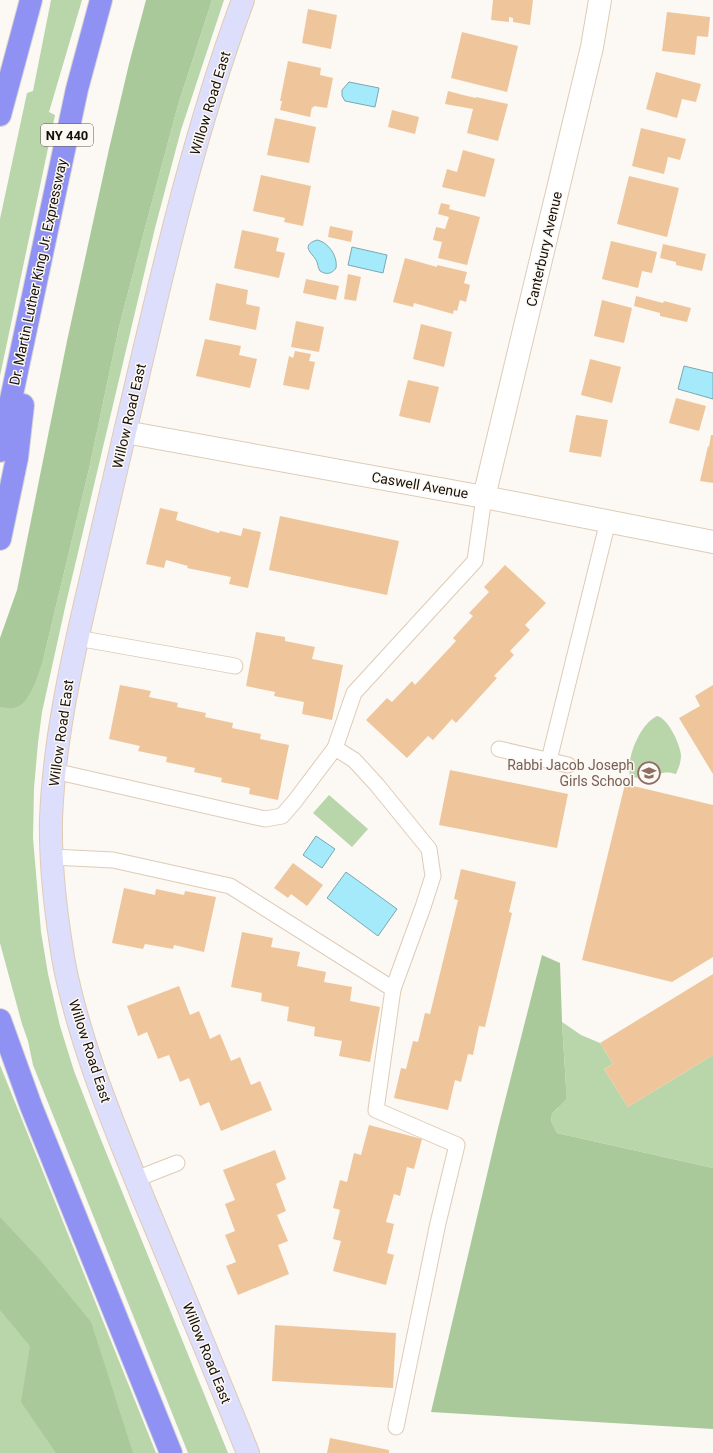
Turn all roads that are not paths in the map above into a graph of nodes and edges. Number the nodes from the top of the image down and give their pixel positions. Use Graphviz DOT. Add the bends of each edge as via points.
graph roads {
  1 [pos="31,0"];
  2 [pos="101,0"];
  3 [pos="243,0"];
  4 [pos="600,0"];
  5 [pos="0,115"];
  6 [pos="39,271"];
  7 [pos="126,432"];
  8 [pos="0,452"];
  9 [pos="484,496"];
  10 [pos="608,521"];
  11 [pos="0,539"];
  12 [pos="713,542"];
  13 [pos="77,638"];
  14 [pos="235,666"];
  15 [pos="335,748"];
  16 [pos="499,749"];
  17 [pos="549,760"];
  18 [pos="568,765"];
  19 [pos="54,771"];
  20 [pos="52,857"];
  21 [pos="393,989"];
  22 [pos="0,1020"];
  23 [pos="177,1163"];
  24 [pos="136,1179"];
  25 [pos="396,1427"];
  26 [pos="171,1453"];
  27 [pos="248,1453"];
  1 -- 5 [label="highway"];
  2 -- 6 [label="highway, Dr. Martin Luther King Jr. Expressway / NY 440" via="77,89"];
  3 -- 7 [label="main road, Willow Road East" via="197,140"];
  4 -- 9 [label="street, Canterbury Avenue" via="592,48"];
  6 -- 8 [label="highway, Dr. Martin Luther King Jr. Expressway / NY 440"];
  6 -- 11 [label="highway" via="17,458"];
  7 -- 9 [label="street, Caswell Avenue"];
  7 -- 13 [label="main road, Willow Road East"];
  9 -- 10 [label="street, Caswell Avenue"];
  9 -- 15 [label="lane" via="476,561 354,693"];
  10 -- 12 [label="street, Caswell Avenue"];
  10 -- 17 [label="lane"];
  13 -- 14 [label="lane"];
  13 -- 19 [label="main road, Willow Road East" via="60,720"];
  15 -- 19 [label="lane" via="282,816 265,819"];
  15 -- 21 [label="lane" via="354,760 429,849 433,876"];
  16 -- 17 [label="lane"];
  17 -- 18 [label="lane"];
  19 -- 20 [label="main road, Willow Road East"];
  20 -- 21 [label="lane" via="112,860 230,886"];
  20 -- 24 [label="main road, Willow Road East" via="63,957 79,1025 107,1107"];
  21 -- 25 [label="lane" via="376,1110 457,1145 438,1223"];
  22 -- 26 [label="highway" via="31,1106"];
  23 -- 24 [label="lane"];
  24 -- 27 [label="main road, Willow Road East"];
}
